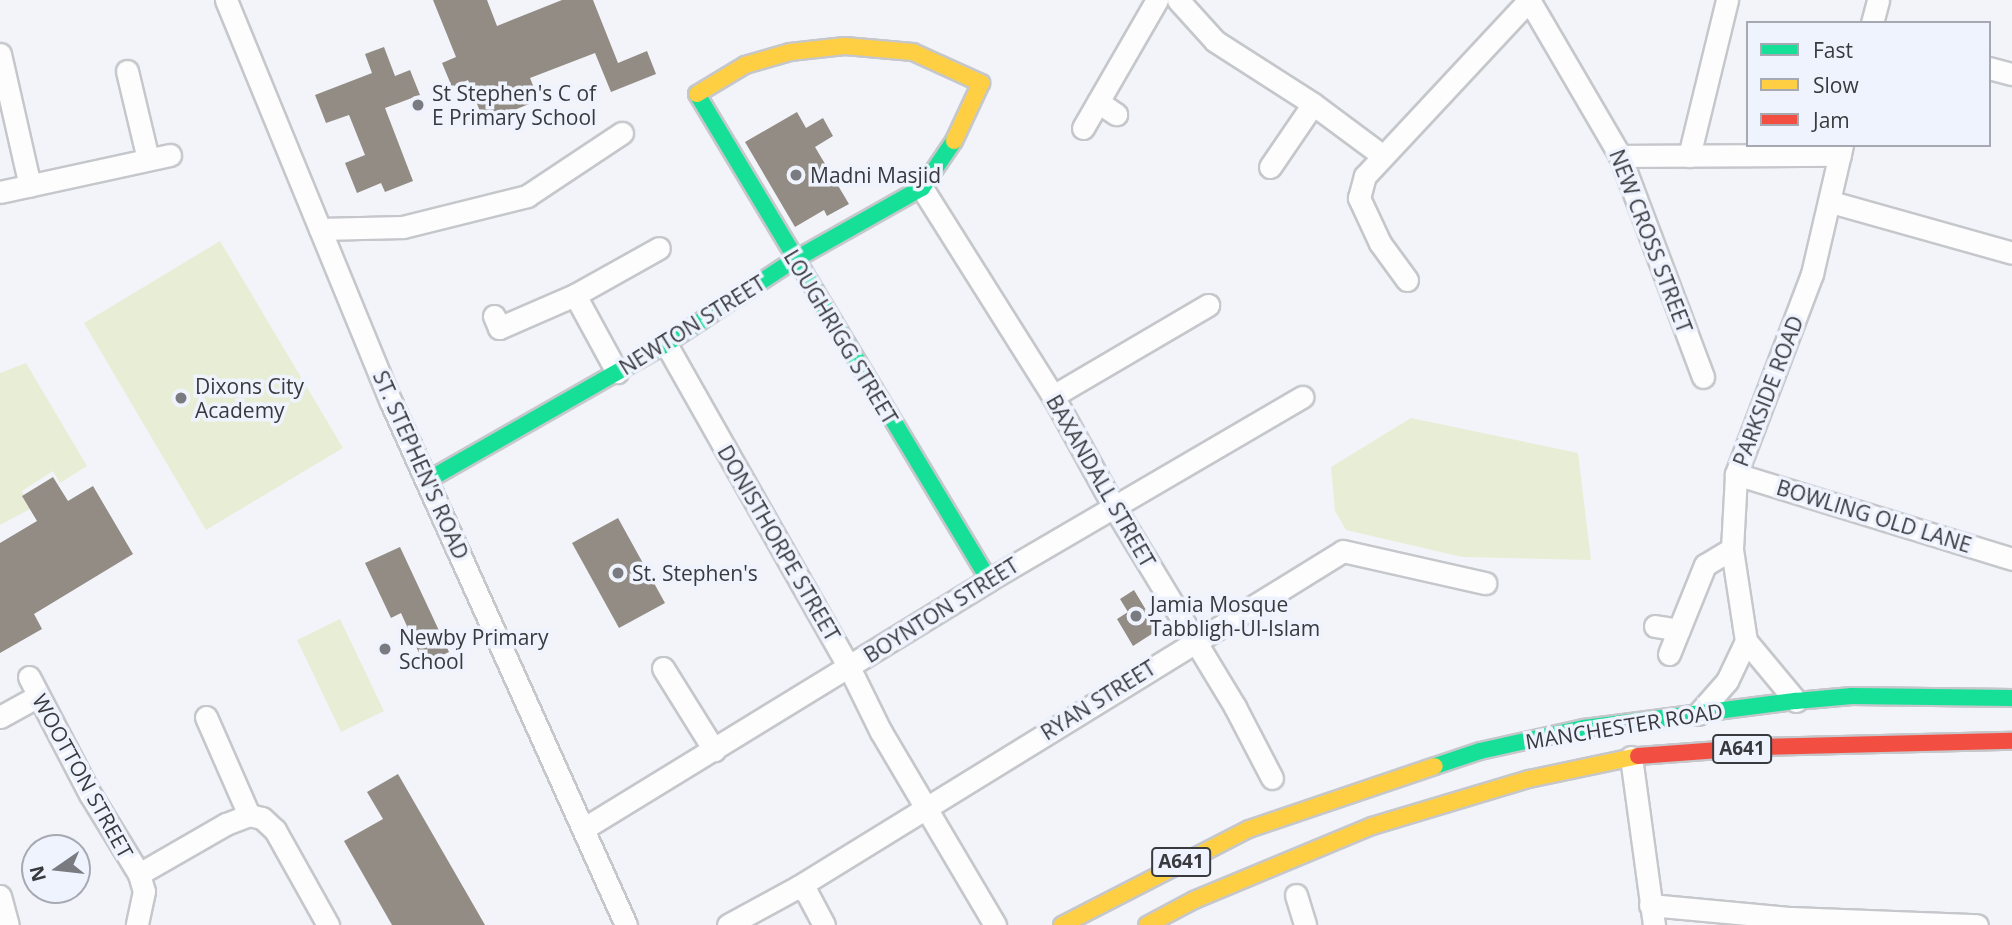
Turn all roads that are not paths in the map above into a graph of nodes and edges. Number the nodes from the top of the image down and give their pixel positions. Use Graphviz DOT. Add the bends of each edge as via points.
graph roads {
  1 [pos="226,0"];
  2 [pos="1157,0"];
  3 [pos="1178,0"];
  4 [pos="1529,0"];
  5 [pos="1727,0"];
  6 [pos="1878,0"];
  7 [pos="1873,21"];
  8 [pos="0,54"];
  9 [pos="1991,69"];
  10 [pos="127,71"];
  11 [pos="2012,74"];
  12 [pos="696,92"];
  13 [pos="1313,104"];
  14 [pos="1083,128"];
  15 [pos="622,133"];
  16 [pos="1841,150"];
  17 [pos="170,155"];
  18 [pos="1382,156"];
  19 [pos="1620,156"];
  20 [pos="1689,156"];
  21 [pos="148,159"];
  22 [pos="1270,167"];
  23 [pos="30,186"];
  24 [pos="922,188"];
  25 [pos="0,192"];
  26 [pos="1831,202"];
  27 [pos="320,229"];
  28 [pos="659,248"];
  29 [pos="2012,253"];
  30 [pos="794,260"];
  31 [pos="1407,280"];
  32 [pos="575,295"];
  33 [pos="1208,304"];
  34 [pos="494,316"];
  35 [pos="666,344"];
  36 [pos="617,372"];
  37 [pos="1703,377"];
  38 [pos="1053,396"];
  39 [pos="1303,397"];
  40 [pos="1736,474"];
  41 [pos="428,480"];
  42 [pos="1114,508"];
  43 [pos="1732,549"];
  44 [pos="2012,559"];
  45 [pos="989,580"];
  46 [pos="1485,583"];
  47 [pos="1655,626"];
  48 [pos="1679,630"];
  49 [pos="1194,641"];
  50 [pos="1746,641"];
  51 [pos="1669,654"];
  52 [pos="849,667"];
  53 [pos="663,668"];
  54 [pos="2012,698"];
  55 [pos="1796,701"];
  56 [pos="1698,714"];
  57 [pos="0,717"];
  58 [pos="205,717"];
  59 [pos="2012,741"];
  60 [pos="714,750"];
  61 [pos="1631,757"];
  62 [pos="1272,778"];
  63 [pos="924,806"];
  64 [pos="249,816"];
  65 [pos="583,829"];
  66 [pos="139,874"];
  67 [pos="798,887"];
  68 [pos="1296,895"];
  69 [pos="0,896"];
  70 [pos="1652,915"];
  71 [pos="8,925"];
  72 [pos="137,925"];
  73 [pos="328,925"];
  74 [pos="626,925"];
  75 [pos="728,925"];
  76 [pos="824,925"];
  77 [pos="995,925"];
  78 [pos="1062,925"];
  79 [pos="1147,925"];
  80 [pos="1306,925"];
  81 [pos="1977,925"];
  1 -- 27 [label="street, ST. STEPHEN'S ROAD"];
  2 -- 14 [label="street" via="1107,108"];
  3 -- 13 [label="street" via="1214,41"];
  4 -- 18 [label="street"];
  4 -- 19 [label="street, NEW CROSS STREET"];
  5 -- 20 [label="street"];
  6 -- 7 [label="street"];
  8 -- 23 [label="street"];
  9 -- 11 [label="street"];
  10 -- 21 [label="street"];
  12 -- 24 [label="main road, NEWTON STREET" via="745,65 790,52 845,47 913,52 981,83 965,125"];
  12 -- 30 [label="main road, LOUGHRIGG STREET"];
  13 -- 18 [label="street"];
  13 -- 22 [label="street"];
  15 -- 27 [label="street" via="593,139 527,196 403,227"];
  16 -- 20 [label="street"];
  16 -- 26 [label="street, PARKSIDE ROAD"];
  17 -- 21 [label="street"];
  18 -- 31 [label="street" via="1365,176 1359,198 1380,243"];
  19 -- 20 [label="street"];
  19 -- 37 [label="street, NEW CROSS STREET"];
  21 -- 23 [label="street"];
  23 -- 25 [label="street"];
  24 -- 30 [label="main road, NEWTON STREET"];
  24 -- 38 [label="street, BAXANDALL STREET"];
  26 -- 29 [label="street"];
  26 -- 40 [label="street, PARKSIDE ROAD" via="1812,274"];
  27 -- 41 [label="street, ST. STEPHEN'S ROAD"];
  28 -- 32 [label="street"];
  30 -- 35 [label="main road, NEWTON STREET"];
  30 -- 45 [label="main road, LOUGHRIGG STREET"];
  32 -- 34 [label="street" via="499,328"];
  32 -- 36 [label="street"];
  33 -- 38 [label="street"];
  35 -- 36 [label="main road, NEWTON STREET"];
  35 -- 52 [label="street, DONISTHORPE STREET"];
  36 -- 41 [label="main road, NEWTON STREET"];
  38 -- 42 [label="street, BAXANDALL STREET"];
  39 -- 42 [label="street, BOYNTON STREET"];
  40 -- 43 [label="street, PARKSIDE ROAD"];
  40 -- 44 [label="street, BOWLING OLD LANE"];
  41 -- 65 [label="street, ST. STEPHEN'S ROAD"];
  42 -- 45 [label="street, BOYNTON STREET"];
  42 -- 49 [label="street, BAXANDALL STREET"];
  43 -- 48 [label="street" via="1705,565"];
  43 -- 50 [label="street, PARKSIDE ROAD"];
  45 -- 52 [label="street, BOYNTON STREET"];
  46 -- 49 [label="street, RYAN STREET" via="1343,551"];
  47 -- 48 [label="street"];
  48 -- 51 [label="street"];
  49 -- 62 [label="street, BAXANDALL STREET"];
  49 -- 63 [label="street, RYAN STREET"];
  50 -- 55 [label="street"];
  50 -- 56 [label="street" via="1727,681"];
  52 -- 60 [label="street, BOYNTON STREET"];
  52 -- 63 [label="street, DONISTHORPE STREET"];
  53 -- 60 [label="street"];
  54 -- 55 [label="main road, MANCHESTER ROAD / A641" via="1852,696"];
  55 -- 56 [label="main road, MANCHESTER ROAD / A641"];
  56 -- 78 [label="main road, MANCHESTER ROAD / A641" via="1584,729 1480,751 1249,829"];
  57 -- 66 [label="street, WOOTTON STREET" via="34,687"];
  58 -- 64 [label="street"];
  59 -- 61 [label="main road, MANCHESTER ROAD / A641" via="1760,747"];
  60 -- 65 [label="street, BOYNTON STREET"];
  61 -- 70 [label="street"];
  61 -- 79 [label="main road, MANCHESTER ROAD / A641" via="1476,792 1371,826 1194,900"];
  63 -- 67 [label="street, RYAN STREET"];
  63 -- 77 [label="street, DONISTHORPE STREET"];
  64 -- 66 [label="street" via="226,824"];
  64 -- 73 [label="street" via="262,818 275,830"];
  65 -- 74 [label="street, ST. STEPHEN'S ROAD"];
  66 -- 72 [label="street" via="144,891"];
  67 -- 75 [label="street, RYAN STREET"];
  67 -- 76 [label="street"];
  68 -- 80 [label="street"];
  69 -- 71 [label="street"];
  70 -- 81 [label="street"];
}
